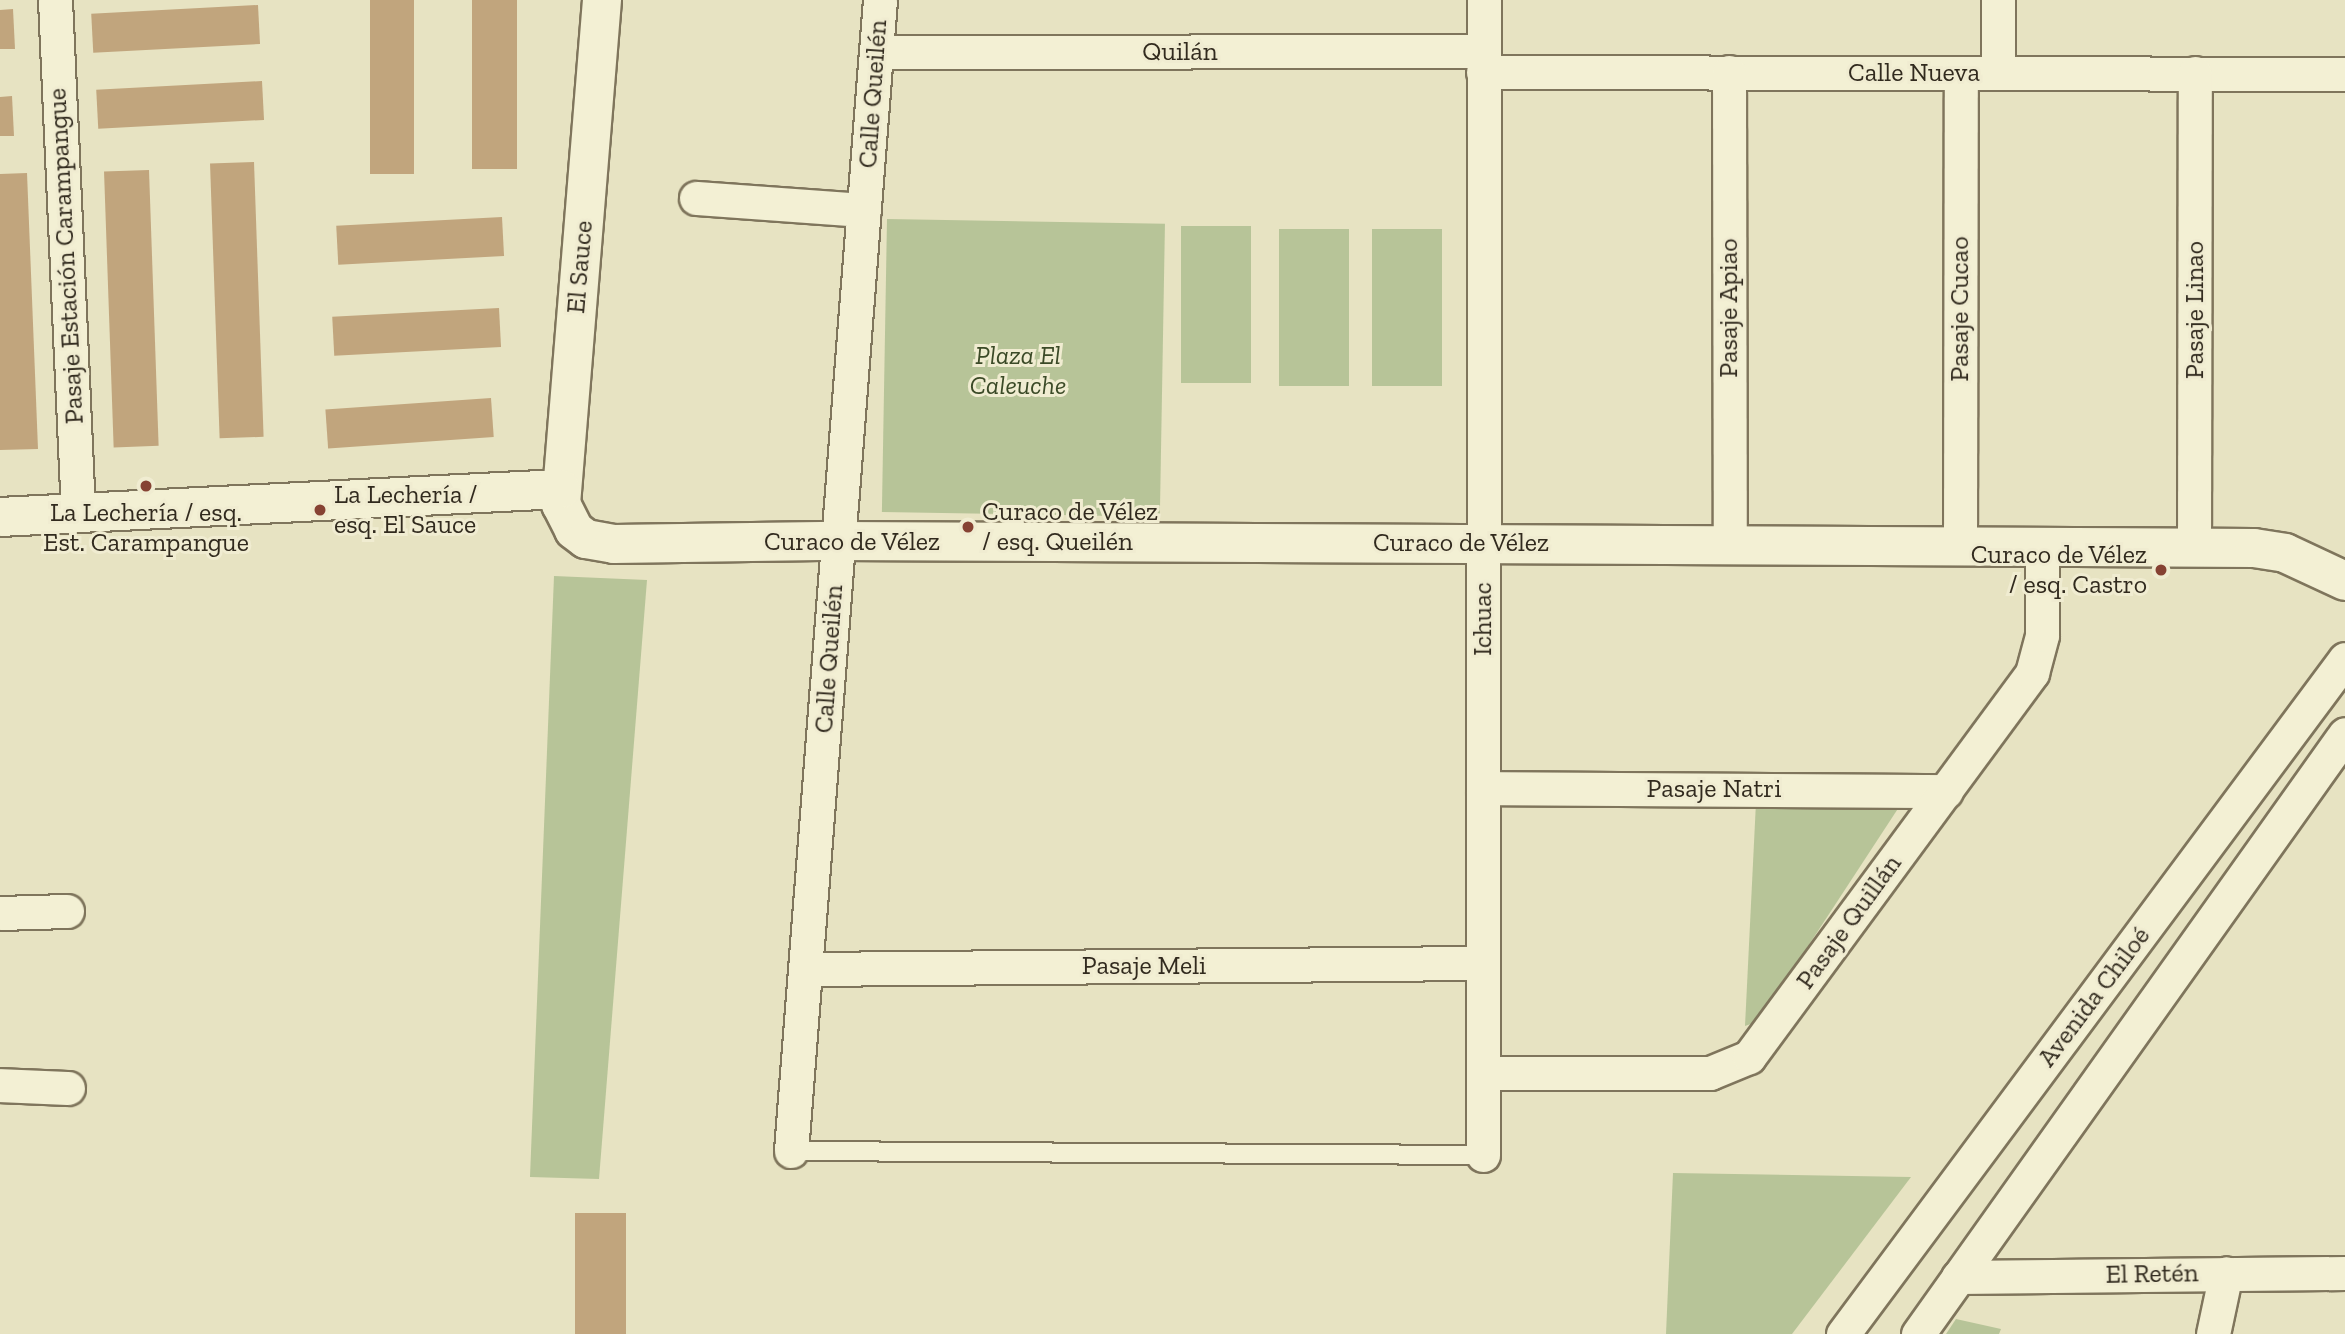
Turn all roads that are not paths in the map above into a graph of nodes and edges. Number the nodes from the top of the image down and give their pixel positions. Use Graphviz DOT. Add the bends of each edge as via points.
graph roads {
  1 [pos="55,0"];
  2 [pos="603,0"];
  3 [pos="880,0"];
  4 [pos="1484,0"];
  5 [pos="1998,0"];
  6 [pos="876,52"];
  7 [pos="1483,61"];
  8 [pos="1729,72"];
  9 [pos="1961,73"];
  10 [pos="1998,73"];
  11 [pos="2195,73"];
  12 [pos="2345,74"];
  13 [pos="695,198"];
  14 [pos="864,210"];
  15 [pos="561,489"];
  16 [pos="78,513"];
  17 [pos="0,517"];
  18 [pos="574,530"];
  19 [pos="838,541"];
  20 [pos="1483,542"];
  21 [pos="1730,544"];
  22 [pos="1960,546"];
  23 [pos="2042,547"];
  24 [pos="2194,547"];
  25 [pos="2345,581"];
  26 [pos="2345,659"];
  27 [pos="2345,734"];
  28 [pos="1483,788"];
  29 [pos="1946,791"];
  30 [pos="67,911"];
  31 [pos="0,913"];
  32 [pos="1483,963"];
  33 [pos="805,969"];
  34 [pos="1483,1073"];
  35 [pos="0,1085"];
  36 [pos="68,1088"];
  37 [pos="790,1151"];
  38 [pos="1483,1155"];
  39 [pos="2226,1273"];
  40 [pos="2345,1273"];
  41 [pos="1958,1277"];
  42 [pos="1843,1334"];
  43 [pos="1918,1334"];
  44 [pos="2213,1334"];
  1 -- 16 [label="street, Pasaje Estación Carampangue"];
  2 -- 15 [label="street, El Sauce"];
  3 -- 6 [label="street, Calle Queilén"];
  4 -- 7 [label="street, Ichuac"];
  5 -- 10 [label="street"];
  6 -- 7 [label="street, Quilán"];
  6 -- 14 [label="street, Calle Queilén"];
  7 -- 8 [label="street, Calle Nueva"];
  7 -- 20 [label="street, Ichuac"];
  8 -- 9 [label="street, Calle Nueva"];
  8 -- 21 [label="street, Pasaje Apiao"];
  9 -- 10 [label="street, Calle Nueva"];
  9 -- 22 [label="street, Pasaje Cucao"];
  10 -- 11 [label="street, Calle Nueva"];
  11 -- 12 [label="street, Calle Nueva"];
  11 -- 24 [label="street, Pasaje Linao"];
  13 -- 14 [label="street"];
  14 -- 19 [label="street, Calle Queilén"];
  15 -- 16 [label="street"];
  15 -- 18 [label="street, El Sauce" via="561,504"];
  16 -- 17 [label="street"];
  18 -- 19 [label="street, Curaco de Vélez" via="586,539 614,544"];
  19 -- 20 [label="street, Curaco de Vélez"];
  19 -- 33 [label="street, Calle Queilén"];
  20 -- 21 [label="street, Curaco de Vélez"];
  20 -- 28 [label="street, Ichuac"];
  21 -- 22 [label="street, Curaco de Vélez"];
  22 -- 23 [label="street, Curaco de Vélez"];
  23 -- 24 [label="street, Curaco de Vélez"];
  23 -- 29 [label="street, Pasaje Quillán" via="2042,635 2037,662"];
  24 -- 25 [label="street, Curaco de Vélez" via="2285,553"];
  26 -- 42 [label="street, Avenida Chiloé"];
  27 -- 41 [label="street, Avenida Chiloé"];
  28 -- 29 [label="street, Pasaje Natri"];
  28 -- 32 [label="street, Ichuac"];
  29 -- 34 [label="street, Pasaje Quillán" via="1760,1044 1734,1066 1710,1073"];
  30 -- 31 [label="street"];
  32 -- 33 [label="street, Pasaje Meli"];
  32 -- 34 [label="street, Ichuac"];
  33 -- 37 [label="street, Calle Queilén"];
  34 -- 38 [label="street, Ichuac"];
  35 -- 36 [label="street"];
  37 -- 38 [label="lane"];
  39 -- 40 [label="street, El Retén"];
  39 -- 41 [label="street, El Retén"];
  39 -- 44 [label="street"];
  41 -- 43 [label="street, Avenida Chiloé"];
}
